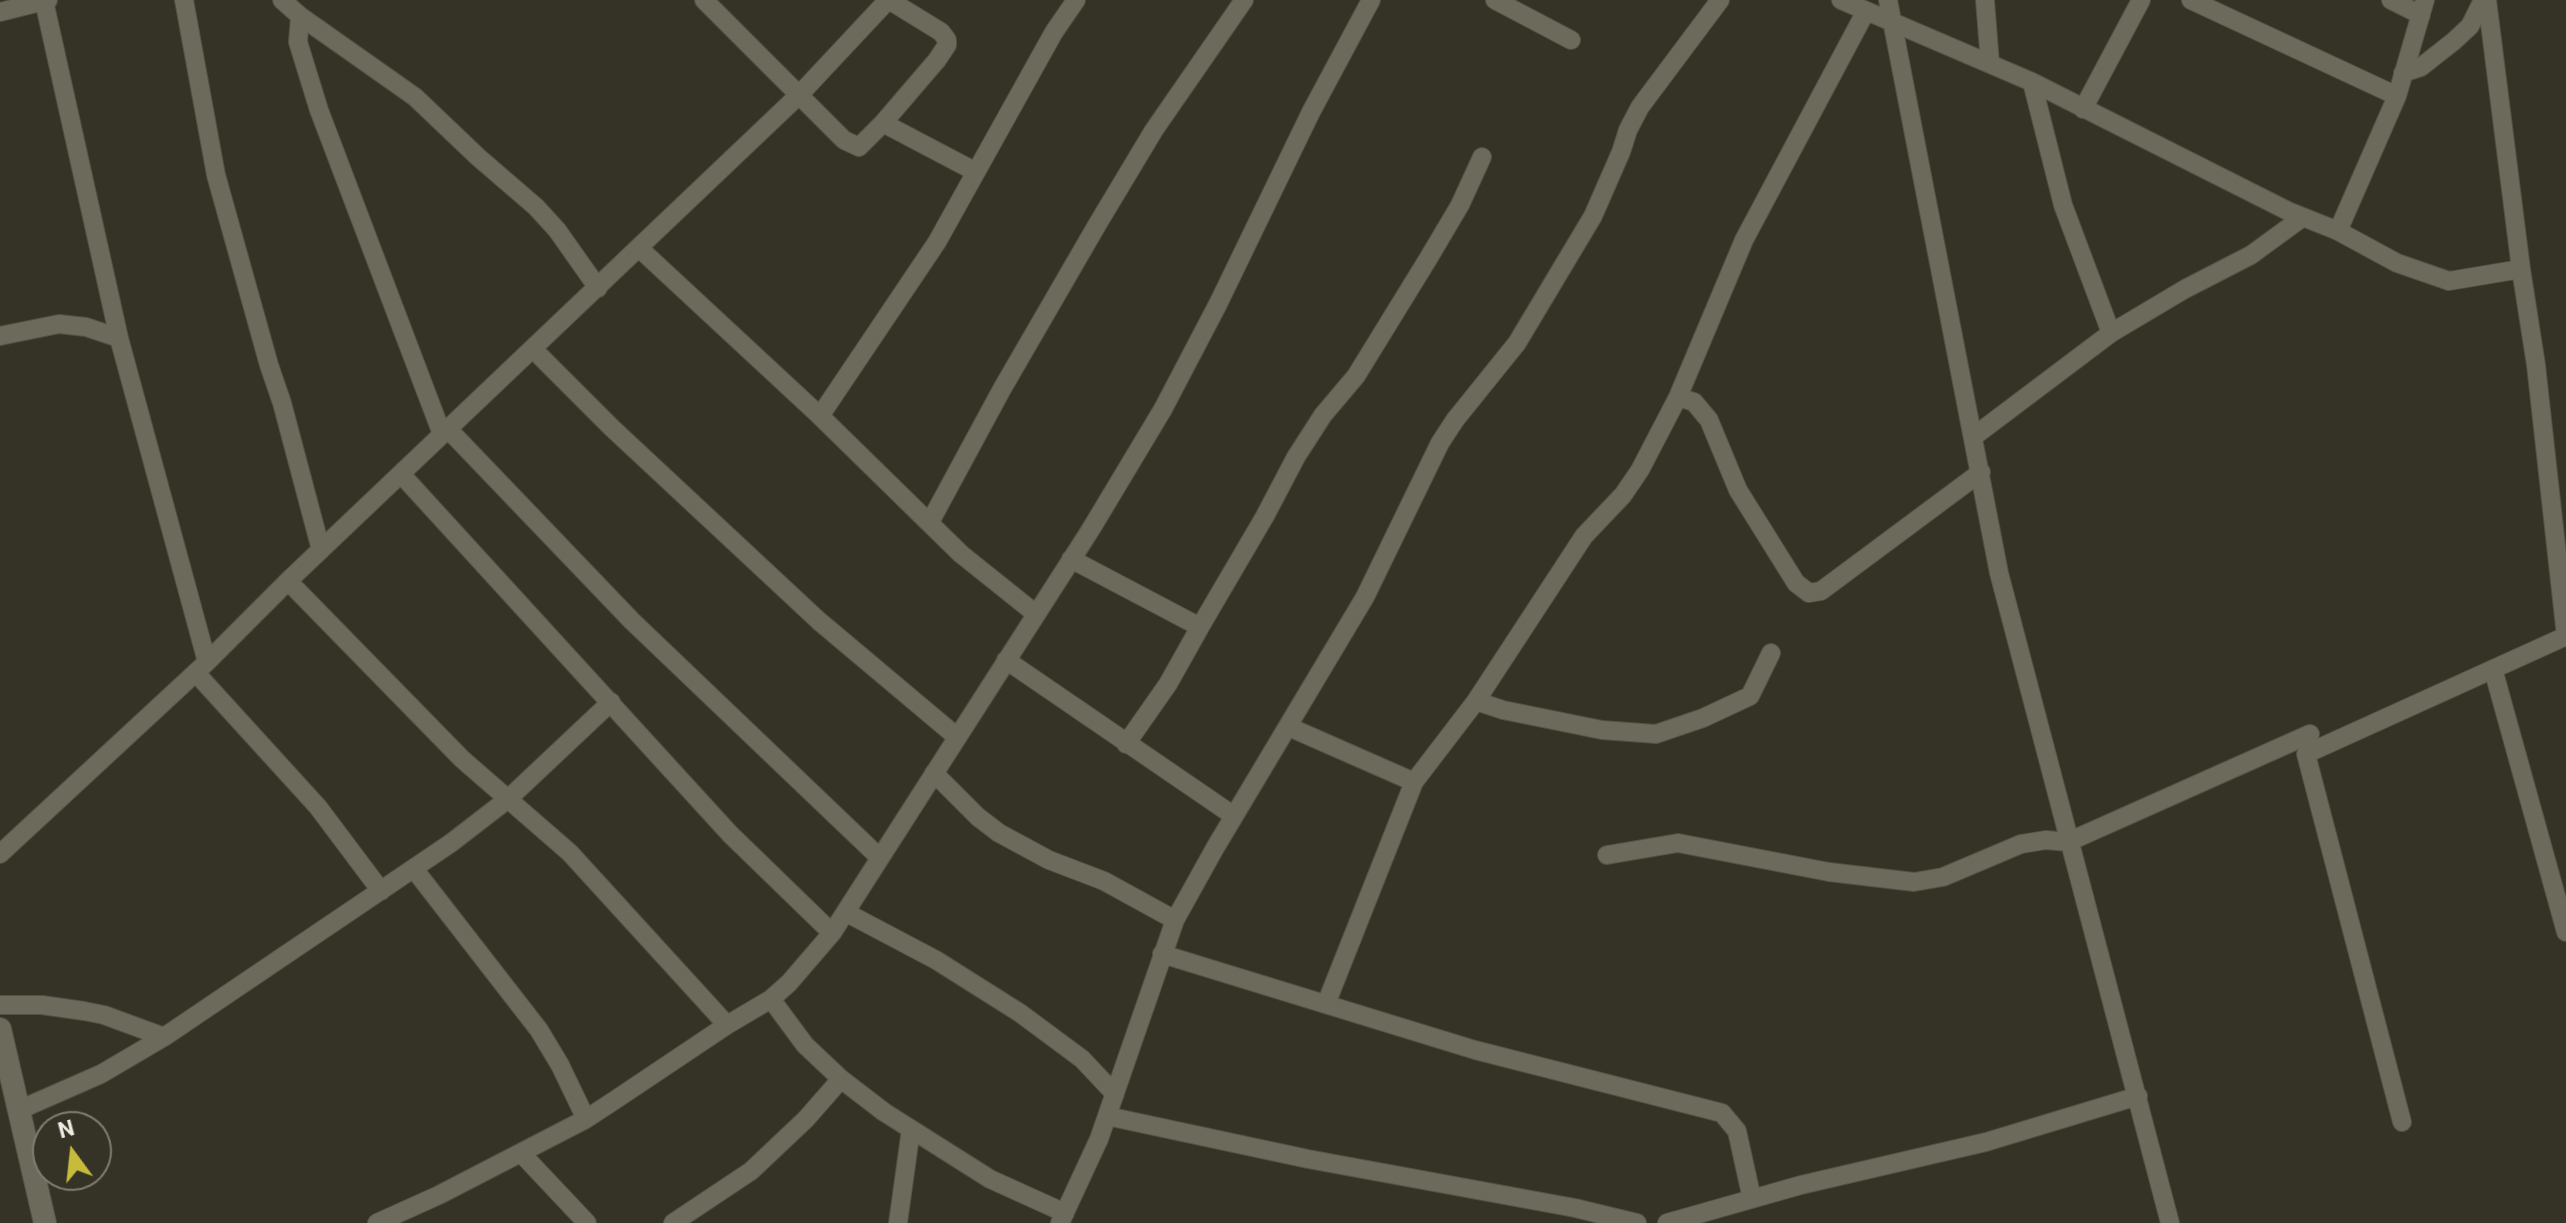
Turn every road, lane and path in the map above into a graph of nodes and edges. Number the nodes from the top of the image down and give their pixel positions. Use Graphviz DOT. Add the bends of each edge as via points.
graph roads {
  1 [pos="184,0"];
  2 [pos="282,0"];
  3 [pos="704,0"];
  4 [pos="889,0"];
  5 [pos="1076,0"];
  6 [pos="1244,0"];
  7 [pos="1371,0"];
  8 [pos="1495,0"];
  9 [pos="1720,0"];
  10 [pos="1841,0"];
  11 [pos="1888,0"];
  12 [pos="1985,0"];
  13 [pos="2141,0"];
  14 [pos="2191,0"];
  15 [pos="2391,0"];
  16 [pos="2485,0"];
  17 [pos="46,1"];
  18 [pos="2423,8"];
  19 [pos="1866,11"];
  20 [pos="0,12"];
  21 [pos="300,16"];
  22 [pos="1894,22"];
  23 [pos="1571,40"];
  24 [pos="1990,63"];
  25 [pos="2403,73"];
  26 [pos="2032,82"];
  27 [pos="800,94"];
  28 [pos="2397,96"];
  29 [pos="2083,109"];
  30 [pos="883,123"];
  31 [pos="1482,157"];
  32 [pos="976,172"];
  33 [pos="2303,217"];
  34 [pos="2338,231"];
  35 [pos="639,248"];
  36 [pos="2521,269"];
  37 [pos="598,288"];
  38 [pos="2111,333"];
  39 [pos="0,336"];
  40 [pos="119,338"];
  41 [pos="533,349"];
  42 [pos="1678,397"];
  43 [pos="820,416"];
  44 [pos="445,432"];
  45 [pos="1973,437"];
  46 [pos="1981,472"];
  47 [pos="401,474"];
  48 [pos="930,522"];
  49 [pos="321,550"];
  50 [pos="1071,559"];
  51 [pos="288,581"];
  52 [pos="2564,595"];
  53 [pos="1036,614"];
  54 [pos="1200,627"];
  55 [pos="1771,653"];
  56 [pos="1006,660"];
  57 [pos="202,668"];
  58 [pos="2493,669"];
  59 [pos="1476,701"];
  60 [pos="611,702"];
  61 [pos="1289,727"];
  62 [pos="2310,734"];
  63 [pos="957,737"];
  64 [pos="1126,744"];
  65 [pos="934,773"];
  66 [pos="1414,782"];
  67 [pos="508,799"];
  68 [pos="1234,816"];
  69 [pos="2068,842"];
  70 [pos="0,854"];
  71 [pos="1607,855"];
  72 [pos="880,858"];
  73 [pos="414,869"];
  74 [pos="381,891"];
  75 [pos="847,913"];
  76 [pos="1175,920"];
  77 [pos="2566,932"];
  78 [pos="832,933"];
  79 [pos="1162,954"];
  80 [pos="771,999"];
  81 [pos="1326,1004"];
  82 [pos="0,1005"];
  83 [pos="727,1025"];
  84 [pos="0,1029"];
  85 [pos="164,1037"];
  86 [pos="841,1079"];
  87 [pos="1115,1094"];
  88 [pos="2138,1096"];
  89 [pos="19,1110"];
  90 [pos="1107,1116"];
  91 [pos="586,1119"];
  92 [pos="2402,1122"];
  93 [pos="911,1129"];
  94 [pos="521,1153"];
  95 [pos="1752,1199"];
  96 [pos="1062,1218"];
  97 [pos="1674,1222"];
  98 [pos="45,1223"];
  99 [pos="377,1223"];
  100 [pos="587,1223"];
  101 [pos="673,1223"];
  102 [pos="898,1223"];
  103 [pos="1637,1223"];
  104 [pos="2169,1223"];
  1 -- 49 [label="street" via="216,175"];
  2 -- 21 [label="street"];
  3 -- 27 [label="street"];
  4 -- 27 [label="street"];
  4 -- 30 [label="street" via="947,40 937,60"];
  5 -- 32 [label="street"];
  6 -- 48 [label="street" via="1105,211"];
  7 -- 50 [label="street" via="1163,409"];
  8 -- 23 [label="street"];
  9 -- 61 [label="street" via="1640,107 1593,216 1517,343 1440,443 1365,597"];
  10 -- 19 [label="street"];
  11 -- 22 [label="street"];
  12 -- 24 [label="street"];
  13 -- 29 [label="street"];
  14 -- 28 [label="street"];
  15 -- 18 [label="street"];
  16 -- 25 [label="street" via="2454,41 2421,67"];
  16 -- 36 [label="street"];
  17 -- 20 [label="street"];
  17 -- 40 [label="street"];
  18 -- 25 [label="street"];
  19 -- 22 [label="street"];
  19 -- 42 [label="street" via="1744,240"];
  21 -- 37 [label="street" via="415,97 536,207"];
  21 -- 44 [label="street" via="298,42 319,110"];
  22 -- 24 [label="street"];
  22 -- 45 [label="street"];
  24 -- 26 [label="street"];
  25 -- 28 [label="street"];
  26 -- 29 [label="street"];
  26 -- 38 [label="street" via="2063,205"];
  27 -- 30 [label="street" via="844,140 859,147"];
  27 -- 35 [label="street"];
  28 -- 34 [label="street"];
  29 -- 33 [label="street"];
  30 -- 32 [label="street"];
  31 -- 54 [label="street" via="1421,271 1356,376 1296,457"];
  32 -- 43 [label="street" via="937,242"];
  33 -- 34 [label="street"];
  33 -- 38 [label="street" via="2251,255"];
  34 -- 36 [label="street" via="2397,263 2449,281"];
  35 -- 37 [label="street"];
  35 -- 43 [label="street"];
  36 -- 52 [label="street"];
  37 -- 41 [label="street"];
  38 -- 45 [label="street"];
  39 -- 40 [label="street" via="59,324"];
  40 -- 57 [label="street"];
  41 -- 44 [label="street"];
  41 -- 63 [label="street" via="819,621"];
  42 -- 46 [label="street" via="1694,402 1709,420 1738,490 1796,583 1809,593 1821,591"];
  42 -- 59 [label="street" via="1640,470 1584,536"];
  43 -- 48 [label="street"];
  44 -- 47 [label="street"];
  44 -- 72 [label="street" via="632,621"];
  45 -- 46 [label="street"];
  46 -- 69 [label="street" via="1999,573"];
  47 -- 49 [label="street"];
  47 -- 60 [label="street"];
  48 -- 53 [label="street"];
  49 -- 51 [label="street"];
  50 -- 53 [label="street"];
  50 -- 54 [label="street"];
  51 -- 57 [label="street"];
  51 -- 67 [label="street"];
  52 -- 58 [label="street" via="2566,636"];
  53 -- 56 [label="street"];
  54 -- 64 [label="street"];
  55 -- 59 [label="street" via="1750,696 1656,734 1602,730"];
  56 -- 63 [label="street"];
  56 -- 64 [label="street"];
  57 -- 70 [label="street"];
  57 -- 74 [label="street"];
  58 -- 77 [label="street"];
  58 -- 92 [label="street" via="2306,754"];
  59 -- 66 [label="street"];
  60 -- 67 [label="street"];
  60 -- 78 [label="street" via="730,834"];
  61 -- 66 [label="street"];
  61 -- 68 [label="street"];
  62 -- 69 [label="street"];
  63 -- 65 [label="street"];
  64 -- 68 [label="street"];
  65 -- 72 [label="street"];
  65 -- 76 [label="street" via="999,833"];
  66 -- 81 [label="street"];
  67 -- 73 [label="street"];
  67 -- 83 [label="street" via="570,853"];
  68 -- 76 [label="street"];
  69 -- 71 [label="street" via="2021,844 1943,877 1914,882 1678,843"];
  69 -- 88 [label="street"];
  72 -- 75 [label="street"];
  73 -- 74 [label="street"];
  73 -- 91 [label="street" via="539,1030"];
  74 -- 85 [label="street"];
  75 -- 78 [label="street"];
  75 -- 87 [label="street" via="1020,1013 1082,1059"];
  76 -- 79 [label="street"];
  78 -- 80 [label="street"];
  79 -- 81 [label="street"];
  79 -- 87 [label="street"];
  80 -- 83 [label="street"];
  80 -- 86 [label="street" via="805,1045"];
  81 -- 95 [label="street" via="1475,1050 1722,1113 1737,1131"];
  82 -- 85 [label="street" via="84,1011"];
  83 -- 91 [label="street"];
  84 -- 89 [label="street"];
  85 -- 89 [label="street" via="101,1074"];
  86 -- 93 [label="street"];
  86 -- 101 [label="street" via="751,1171"];
  87 -- 90 [label="street"];
  88 -- 95 [label="street" via="1986,1142"];
  88 -- 104 [label="street"];
  89 -- 98 [label="street"];
  90 -- 96 [label="street"];
  90 -- 103 [label="street"];
  91 -- 94 [label="street"];
  93 -- 96 [label="street"];
  93 -- 102 [label="street"];
  94 -- 99 [label="street"];
  94 -- 100 [label="street"];
  95 -- 97 [label="street"];
}
